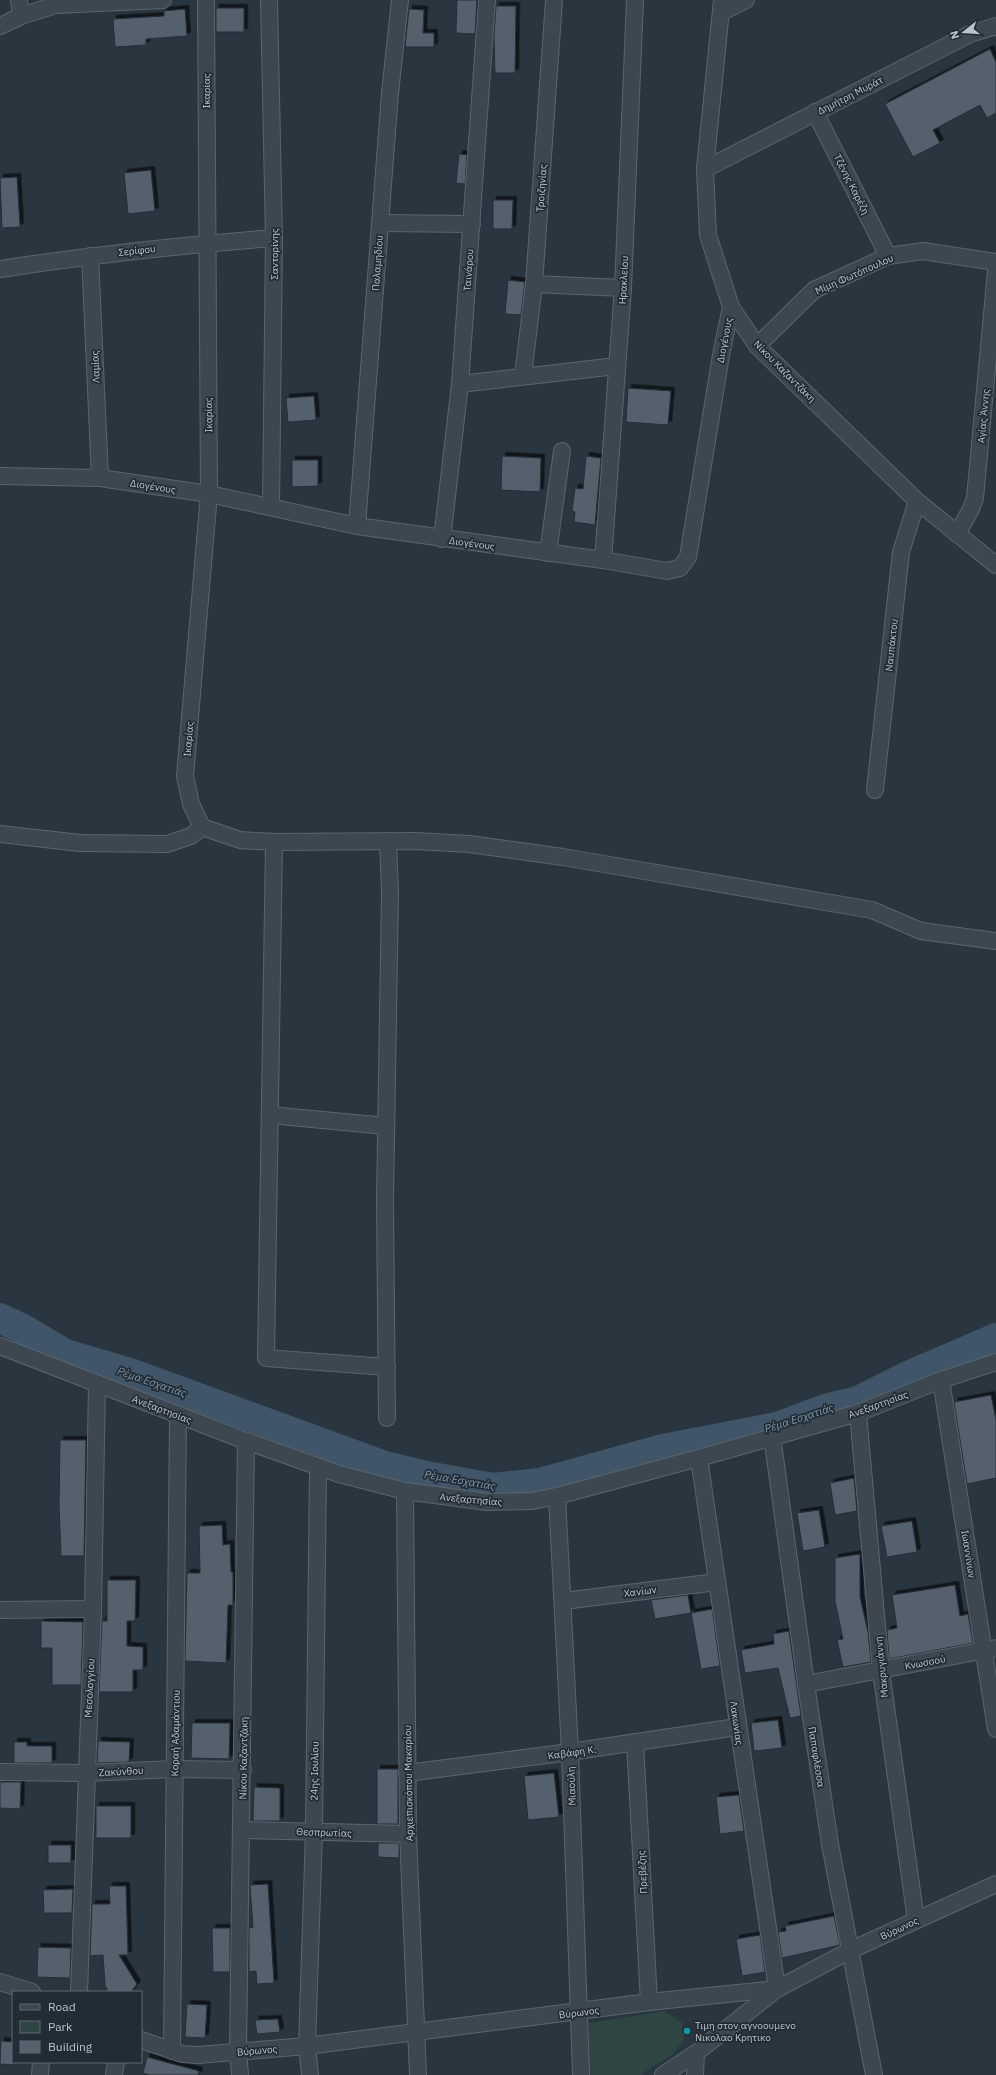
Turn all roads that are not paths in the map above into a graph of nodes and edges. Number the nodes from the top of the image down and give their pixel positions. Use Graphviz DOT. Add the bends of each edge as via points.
graph roads {
  1 [pos="163,0"];
  2 [pos="206,0"];
  3 [pos="269,0"];
  4 [pos="400,0"];
  5 [pos="487,0"];
  6 [pos="554,0"];
  7 [pos="635,0"];
  8 [pos="746,0"];
  9 [pos="724,4"];
  10 [pos="20,8"];
  11 [pos="0,26"];
  12 [pos="996,26"];
  13 [pos="815,112"];
  14 [pos="706,168"];
  15 [pos="380,223"];
  16 [pos="472,224"];
  17 [pos="274,238"];
  18 [pos="206,243"];
  19 [pos="90,256"];
  20 [pos="888,256"];
  21 [pos="996,262"];
  22 [pos="0,269"];
  23 [pos="996,271"];
  24 [pos="534,284"];
  25 [pos="623,288"];
  26 [pos="731,307"];
  27 [pos="757,346"];
  28 [pos="616,366"];
  29 [pos="523,376"];
  30 [pos="460,384"];
  31 [pos="562,452"];
  32 [pos="0,476"];
  33 [pos="100,478"];
  34 [pos="209,494"];
  35 [pos="917,501"];
  36 [pos="271,507"];
  37 [pos="357,526"];
  38 [pos="957,534"];
  39 [pos="442,539"];
  40 [pos="548,553"];
  41 [pos="603,560"];
  42 [pos="996,565"];
  43 [pos="875,790"];
  44 [pos="202,827"];
  45 [pos="0,834"];
  46 [pos="388,841"];
  47 [pos="274,842"];
  48 [pos="996,941"];
  49 [pos="270,1114"];
  50 [pos="386,1126"];
  51 [pos="0,1346"];
  52 [pos="996,1362"];
  53 [pos="387,1367"];
  54 [pos="941,1380"];
  55 [pos="97,1384"];
  56 [pos="858,1413"];
  57 [pos="178,1415"];
  58 [pos="387,1418"];
  59 [pos="772,1436"];
  60 [pos="246,1441"];
  61 [pos="699,1458"];
  62 [pos="318,1467"];
  63 [pos="406,1491"];
  64 [pos="557,1496"];
  65 [pos="718,1582"];
  66 [pos="562,1601"];
  67 [pos="0,1610"];
  68 [pos="93,1610"];
  69 [pos="990,1649"];
  70 [pos="881,1671"];
  71 [pos="806,1684"];
  72 [pos="737,1727"];
  73 [pos="996,1729"];
  74 [pos="635,1742"];
  75 [pos="570,1752"];
  76 [pos="175,1769"];
  77 [pos="243,1770"];
  78 [pos="0,1772"];
  79 [pos="86,1773"];
  80 [pos="407,1773"];
  81 [pos="241,1830"];
  82 [pos="314,1831"];
  83 [pos="408,1834"];
  84 [pos="996,1884"];
  85 [pos="916,1920"];
  86 [pos="851,1950"];
  87 [pos="7,1986"];
  88 [pos="777,1989"];
  89 [pos="28,1991"];
  90 [pos="79,1991"];
  91 [pos="649,2002"];
  92 [pos="580,2012"];
  93 [pos="416,2033"];
  94 [pos="142,2040"];
  95 [pos="307,2046"];
  96 [pos="172,2051"];
  97 [pos="238,2052"];
  98 [pos="696,2053"];
  99 [pos="41,2063"];
  100 [pos="116,2063"];
  101 [pos="40,2075"];
  102 [pos="114,2075"];
  103 [pos="240,2075"];
  104 [pos="310,2075"];
  105 [pos="418,2075"];
  106 [pos="581,2075"];
  107 [pos="663,2075"];
  108 [pos="695,2075"];
  109 [pos="874,2075"];
  1 -- 10 [label="street"];
  2 -- 18 [label="street, Ικαρίας"];
  3 -- 17 [label="street, Σαντορίνης"];
  4 -- 15 [label="street, Παλαμηδίου"];
  5 -- 16 [label="street, Ταινάρου"];
  6 -- 24 [label="street, Τροιζηνίας"];
  7 -- 25 [label="street, Ηρακλείου"];
  8 -- 9 [label="street"];
  9 -- 14 [label="street, Νίκου Καζαντζάκη"];
  10 -- 11 [label="street"];
  12 -- 13 [label="street, Δημήτρη Μυράτ" via="970,34"];
  13 -- 14 [label="street, Δημήτρη Μυράτ"];
  13 -- 20 [label="street, Τζένης Καρέζη"];
  14 -- 26 [label="street, Νίκου Καζαντζάκη" via="708,234"];
  15 -- 16 [label="street"];
  15 -- 37 [label="street, Παλαμηδίου"];
  16 -- 30 [label="street, Ταινάρου"];
  17 -- 18 [label="street, Σερίφου"];
  17 -- 36 [label="street, Σαντορίνης"];
  18 -- 19 [label="street, Σερίφου"];
  18 -- 34 [label="street, Ικαρίας"];
  19 -- 22 [label="street, Σερίφου"];
  19 -- 33 [label="street, Λαμίας"];
  20 -- 21 [label="street, Μίμη Φωτόπουλου" via="923,251"];
  20 -- 27 [label="street, Μίμη Φωτόπουλου" via="814,290"];
  23 -- 38 [label="street, Αγίας Άννης" via="975,498"];
  24 -- 25 [label="street"];
  24 -- 29 [label="street, Τροιζηνίας"];
  25 -- 28 [label="street, Ηρακλείου"];
  26 -- 27 [label="street, Νίκου Καζαντζάκη"];
  26 -- 41 [label="street, Διογένους" via="688,557 680,568 667,571"];
  27 -- 35 [label="street, Νίκου Καζαντζάκη"];
  28 -- 29 [label="street"];
  28 -- 41 [label="street, Ηρακλείου"];
  29 -- 30 [label="street"];
  30 -- 39 [label="street, Ταινάρου"];
  31 -- 40 [label="street"];
  32 -- 33 [label="street, Διογένους"];
  33 -- 34 [label="street, Διογένους"];
  34 -- 36 [label="street, Διογένους"];
  34 -- 44 [label="street, Ικαρίας" via="185,776 191,804"];
  35 -- 38 [label="street, Νίκου Καζαντζάκη"];
  35 -- 43 [label="street, Ναυπάκτου" via="901,552"];
  36 -- 37 [label="street, Διογένους"];
  37 -- 39 [label="street, Διογένους"];
  38 -- 42 [label="street, Νίκου Καζαντζάκη"];
  39 -- 40 [label="street, Διογένους"];
  40 -- 41 [label="street, Διογένους"];
  44 -- 45 [label="street" via="191,836 167,844 80,844"];
  44 -- 47 [label="street" via="240,840"];
  46 -- 47 [label="street"];
  46 -- 48 [label="street" via="469,844 563,857 872,910 921,931"];
  46 -- 50 [label="street" via="390,892"];
  47 -- 49 [label="street"];
  49 -- 50 [label="street"];
  49 -- 53 [label="street" via="266,1358"];
  50 -- 53 [label="street"];
  51 -- 55 [label="street, Ανεξαρτησίας"];
  52 -- 54 [label="street, Ανεξαρτησίας"];
  53 -- 58 [label="street"];
  54 -- 56 [label="street, Ανεξαρτησίας"];
  54 -- 69 [label="street, Ιωαννίνων"];
  55 -- 57 [label="street, Ανεξαρτησίας"];
  55 -- 68 [label="street, Μεσολογγίου"];
  56 -- 59 [label="street, Ανεξαρτησίας"];
  56 -- 70 [label="street, Μακρυγιάννη"];
  57 -- 60 [label="street, Ανεξαρτησίας"];
  57 -- 76 [label="street, Κοραή Αδαμάντιου"];
  59 -- 61 [label="street, Ανεξαρτησίας"];
  59 -- 71 [label="street, Παπαφλέσσα"];
  60 -- 62 [label="street, Ανεξαρτησίας"];
  60 -- 77 [label="street, Νίκου Καζαντζάκη"];
  61 -- 64 [label="street, Ανεξαρτησίας"];
  61 -- 65 [label="street, Λακωνίας"];
  62 -- 63 [label="street, Ανεξαρτησίας"];
  62 -- 82 [label="street, 24ης Ιουλίου"];
  63 -- 64 [label="street, Ανεξαρτησίας" via="487,1502 525,1501"];
  63 -- 80 [label="street, Αρχιεπισκόπου Μακαρίου"];
  64 -- 66 [label="street, Μιαούλη"];
  65 -- 66 [label="street, Χανίων"];
  65 -- 72 [label="street, Λακωνίας"];
  66 -- 75 [label="street, Μιαούλη"];
  67 -- 68 [label="street"];
  68 -- 79 [label="street, Μεσολογγίου"];
  69 -- 70 [label="street, Κνωσσού"];
  69 -- 73 [label="street, Ιωαννίνων"];
  70 -- 71 [label="street, Κνωσσού"];
  70 -- 85 [label="street, Μακρυγιάννη"];
  71 -- 86 [label="street, Παπαφλέσσα" via="830,1844"];
  72 -- 74 [label="street, Καβάφη Κ."];
  72 -- 88 [label="street, Λακωνίας"];
  74 -- 75 [label="street, Καβάφη Κ."];
  74 -- 91 [label="street, Πρεβέζης"];
  75 -- 80 [label="street, Καβάφη Κ."];
  75 -- 92 [label="street, Μιαούλη"];
  76 -- 77 [label="street, Ζακύνθου"];
  76 -- 79 [label="street, Ζακύνθου"];
  76 -- 96 [label="street, Κοραή Αδαμάντιου"];
  77 -- 81 [label="street, Νίκου Καζαντζάκη"];
  78 -- 79 [label="street, Ζακύνθου"];
  79 -- 90 [label="street, Μεσολογγίου"];
  80 -- 83 [label="street, Αρχιεπισκόπου Μακαρίου"];
  81 -- 82 [label="street, Θεσπρωτίας"];
  81 -- 97 [label="street, Νίκου Καζαντζάκη"];
  82 -- 83 [label="street, Θεσπρωτίας"];
  82 -- 95 [label="street, 24ης Ιουλίου"];
  83 -- 93 [label="street, Αρχιεπισκόπου Μακαρίου"];
  84 -- 85 [label="street, Βύρωνος"];
  85 -- 86 [label="street, Βύρωνος"];
  86 -- 88 [label="street, Βύρωνος"];
  86 -- 109 [label="street, Παπαφλέσσα"];
  87 -- 89 [label="street"];
  88 -- 91 [label="street, Βύρωνος"];
  88 -- 98 [label="street"];
  91 -- 92 [label="street, Βύρωνος"];
  92 -- 93 [label="street, Βύρωνος"];
  92 -- 106 [label="street, Μιαούλη"];
  93 -- 95 [label="street, Βύρωνος"];
  93 -- 105 [label="street, Αρχιεπισκόπου Μακαρίου"];
  94 -- 96 [label="street, Βύρωνος"];
  95 -- 97 [label="street, Βύρωνος"];
  95 -- 104 [label="street, 24ης Ιουλίου"];
  96 -- 97 [label="street, Βύρωνος" via="198,2055"];
  97 -- 103 [label="street, Νίκου Καζαντζάκη"];
  98 -- 107 [label="street"];
  98 -- 108 [label="street"];
  99 -- 101 [label="street"];
  100 -- 102 [label="street"];
}
